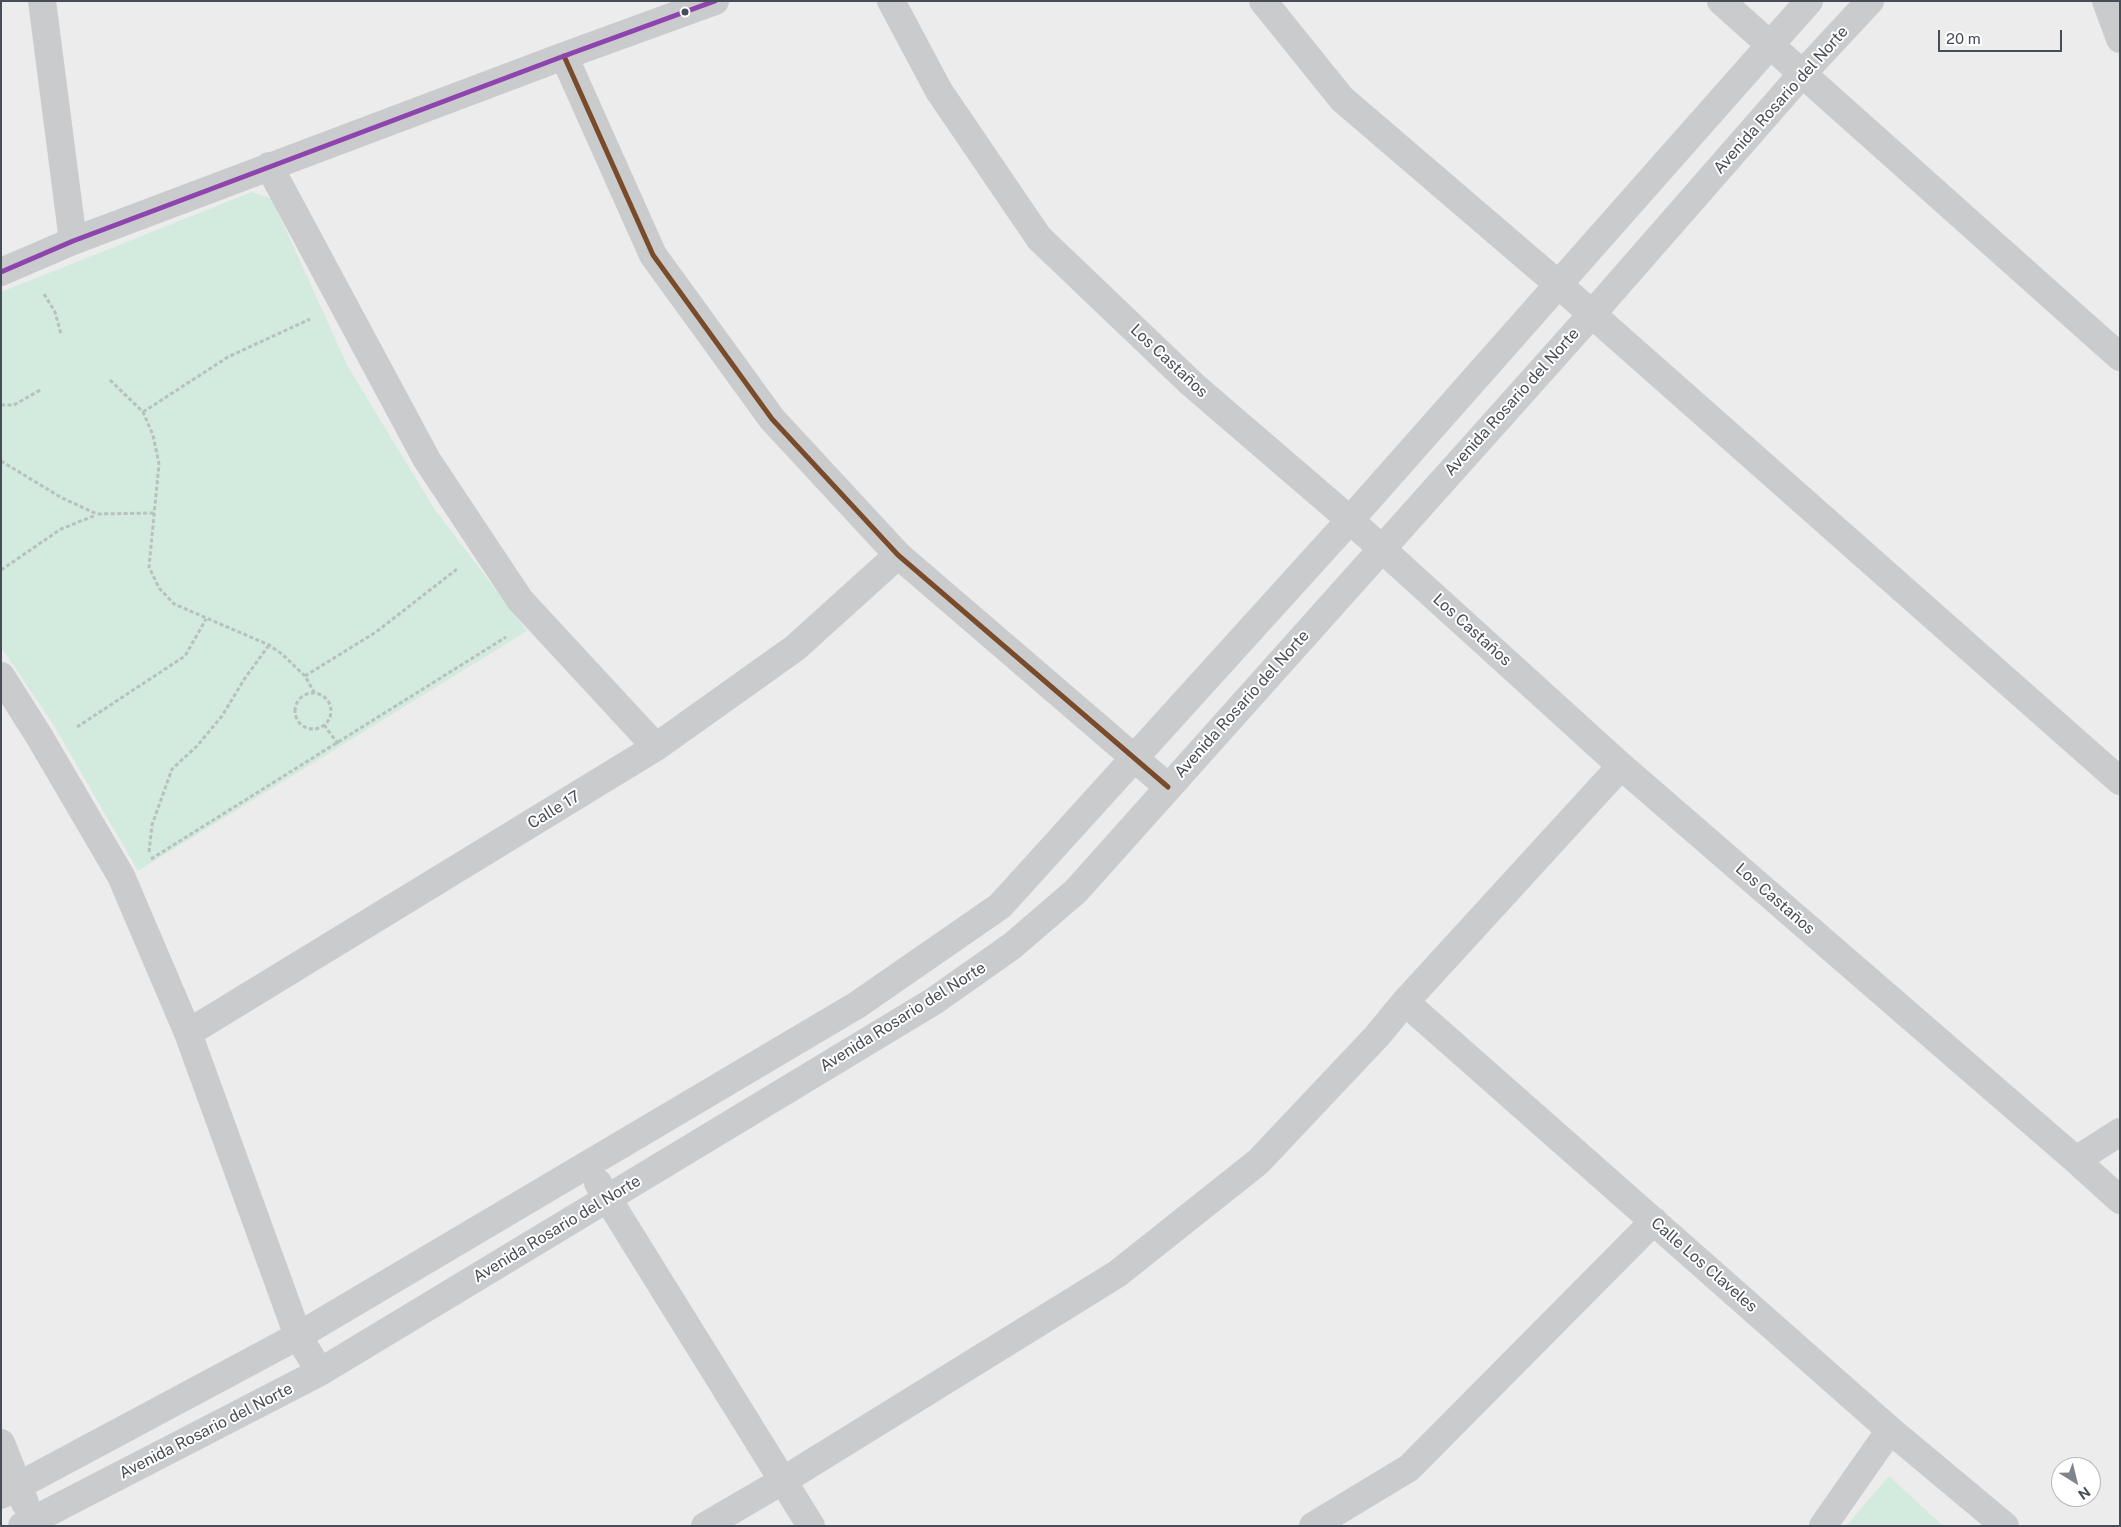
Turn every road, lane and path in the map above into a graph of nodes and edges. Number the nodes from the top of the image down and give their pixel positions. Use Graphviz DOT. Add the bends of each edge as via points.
graph roads {
  1 [pos="42,1"];
  2 [pos="715,1"];
  3 [pos="891,1"];
  4 [pos="1263,1"];
  5 [pos="1721,1"];
  6 [pos="1809,1"];
  7 [pos="1870,1"];
  8 [pos="2106,1"];
  9 [pos="2120,39"];
  10 [pos="1768,45"];
  11 [pos="564,56"];
  12 [pos="1802,74"];
  13 [pos="269,166"];
  14 [pos="72,241"];
  15 [pos="3,268"];
  16 [pos="1559,284"];
  17 [pos="44,294"];
  18 [pos="1592,314"];
  19 [pos="315,316"];
  20 [pos="61,334"];
  21 [pos="2120,357"];
  22 [pos="110,380"];
  23 [pos="42,389"];
  24 [pos="1,405"];
  25 [pos="143,412"];
  26 [pos="1,461"];
  27 [pos="154,513"];
  28 [pos="97,514"];
  29 [pos="1350,520"];
  30 [pos="1381,548"];
  31 [pos="898,555"];
  32 [pos="461,565"];
  33 [pos="1,570"];
  34 [pos="206,619"];
  35 [pos="509,635"];
  36 [pos="269,645"];
  37 [pos="1,676"];
  38 [pos="305,676"];
  39 [pos="315,694"];
  40 [pos="324,725"];
  41 [pos="77,727"];
  42 [pos="338,744"];
  43 [pos="656,747"];
  44 [pos="1134,759"];
  45 [pos="1621,766"];
  46 [pos="2120,781"];
  47 [pos="1168,787"];
  48 [pos="1405,1002"];
  49 [pos="188,1033"];
  50 [pos="2120,1132"];
  51 [pos="2076,1160"];
  52 [pos="587,1165"];
  53 [pos="608,1198"];
  54 [pos="2120,1200"];
  55 [pos="1654,1221"];
  56 [pos="298,1336"];
  57 [pos="320,1372"];
  58 [pos="1890,1430"];
  59 [pos="1,1444"];
  60 [pos="784,1480"];
  61 [pos="10,1491"];
  62 [pos="27,1523"];
  63 [pos="705,1526"];
  64 [pos="811,1526"];
  65 [pos="1313,1526"];
  66 [pos="1823,1526"];
  67 [pos="2005,1526"];
  1 -- 14 [label="street"];
  2 -- 11 [label="street"];
  3 -- 29 [label="street, Los Castaños" via="939,91 1039,238 1193,385"];
  4 -- 16 [label="street" via="1342,99"];
  5 -- 10 [label="street"];
  6 -- 10 [label="street"];
  7 -- 12 [label="street, Avenida Rosario del Norte"];
  8 -- 9 [label="street"];
  10 -- 12 [label="street"];
  10 -- 16 [label="street"];
  11 -- 13 [label="street"];
  11 -- 31 [label="street" via="653,255 772,419"];
  12 -- 18 [label="street, Avenida Rosario del Norte"];
  12 -- 21 [label="street"];
  13 -- 14 [label="street"];
  13 -- 43 [label="street" via="427,460 520,600"];
  14 -- 15 [label="street"];
  16 -- 18 [label="street"];
  16 -- 29 [label="street"];
  17 -- 20 [label="path" via="55,312"];
  18 -- 30 [label="street, Avenida Rosario del Norte"];
  18 -- 46 [label="street"];
  19 -- 25 [label="path" via="228,357"];
  22 -- 25 [label="path"];
  23 -- 24 [label="path" via="14,405"];
  25 -- 27 [label="path" via="153,435 159,464"];
  26 -- 28 [label="path" via="62,498"];
  27 -- 28 [label="path"];
  27 -- 34 [label="path" via="149,567 159,588 174,604"];
  28 -- 33 [label="path" via="61,529"];
  29 -- 30 [label="street, Los Castaños"];
  29 -- 44 [label="street"];
  30 -- 45 [label="street, Los Castaños"];
  30 -- 47 [label="street, Avenida Rosario del Norte"];
  31 -- 43 [label="street, Calle 17" via="795,648"];
  31 -- 44 [label="street"];
  32 -- 38 [label="path" via="376,632"];
  34 -- 36 [label="path"];
  34 -- 41 [label="path" via="186,656"];
  35 -- 42 [label="path"];
  36 -- 38 [label="path"];
  36 -- 42 [label="path" via="222,716 172,769 152,825 148,861"];
  37 -- 49 [label="street" via="121,876"];
  38 -- 39 [label="path"];
  39 -- 40 [label="path" via="325,698 329,704 331,712"];
  39 -- 40 [label="path" via="305,695 297,702 295,712 298,721 306,728"];
  40 -- 42 [label="path"];
  43 -- 49 [label="street, Calle 17"];
  44 -- 47 [label="street"];
  44 -- 52 [label="street" via="1000,906 856,1005"];
  45 -- 48 [label="street"];
  45 -- 51 [label="street, Los Castaños"];
  47 -- 53 [label="street, Avenida Rosario del Norte" via="1076,891 1012,946 934,1001"];
  48 -- 55 [label="street, Calle Los Claveles"];
  48 -- 60 [label="street" via="1258,1162 1117,1274"];
  49 -- 56 [label="street"];
  50 -- 51 [label="street"];
  51 -- 54 [label="street, Los Castaños"];
  52 -- 53 [label="street"];
  52 -- 56 [label="street"];
  53 -- 57 [label="street, Avenida Rosario del Norte"];
  53 -- 60 [label="street"];
  55 -- 58 [label="street, Calle Los Claveles"];
  55 -- 65 [label="street" via="1409,1468"];
  56 -- 57 [label="street"];
  56 -- 61 [label="street"];
  57 -- 62 [label="street, Avenida Rosario del Norte"];
  58 -- 66 [label="street"];
  58 -- 67 [label="street, Calle Los Claveles"];
  59 -- 61 [label="street"];
  60 -- 63 [label="street"];
  60 -- 64 [label="street"];
  61 -- 62 [label="street"];
}
